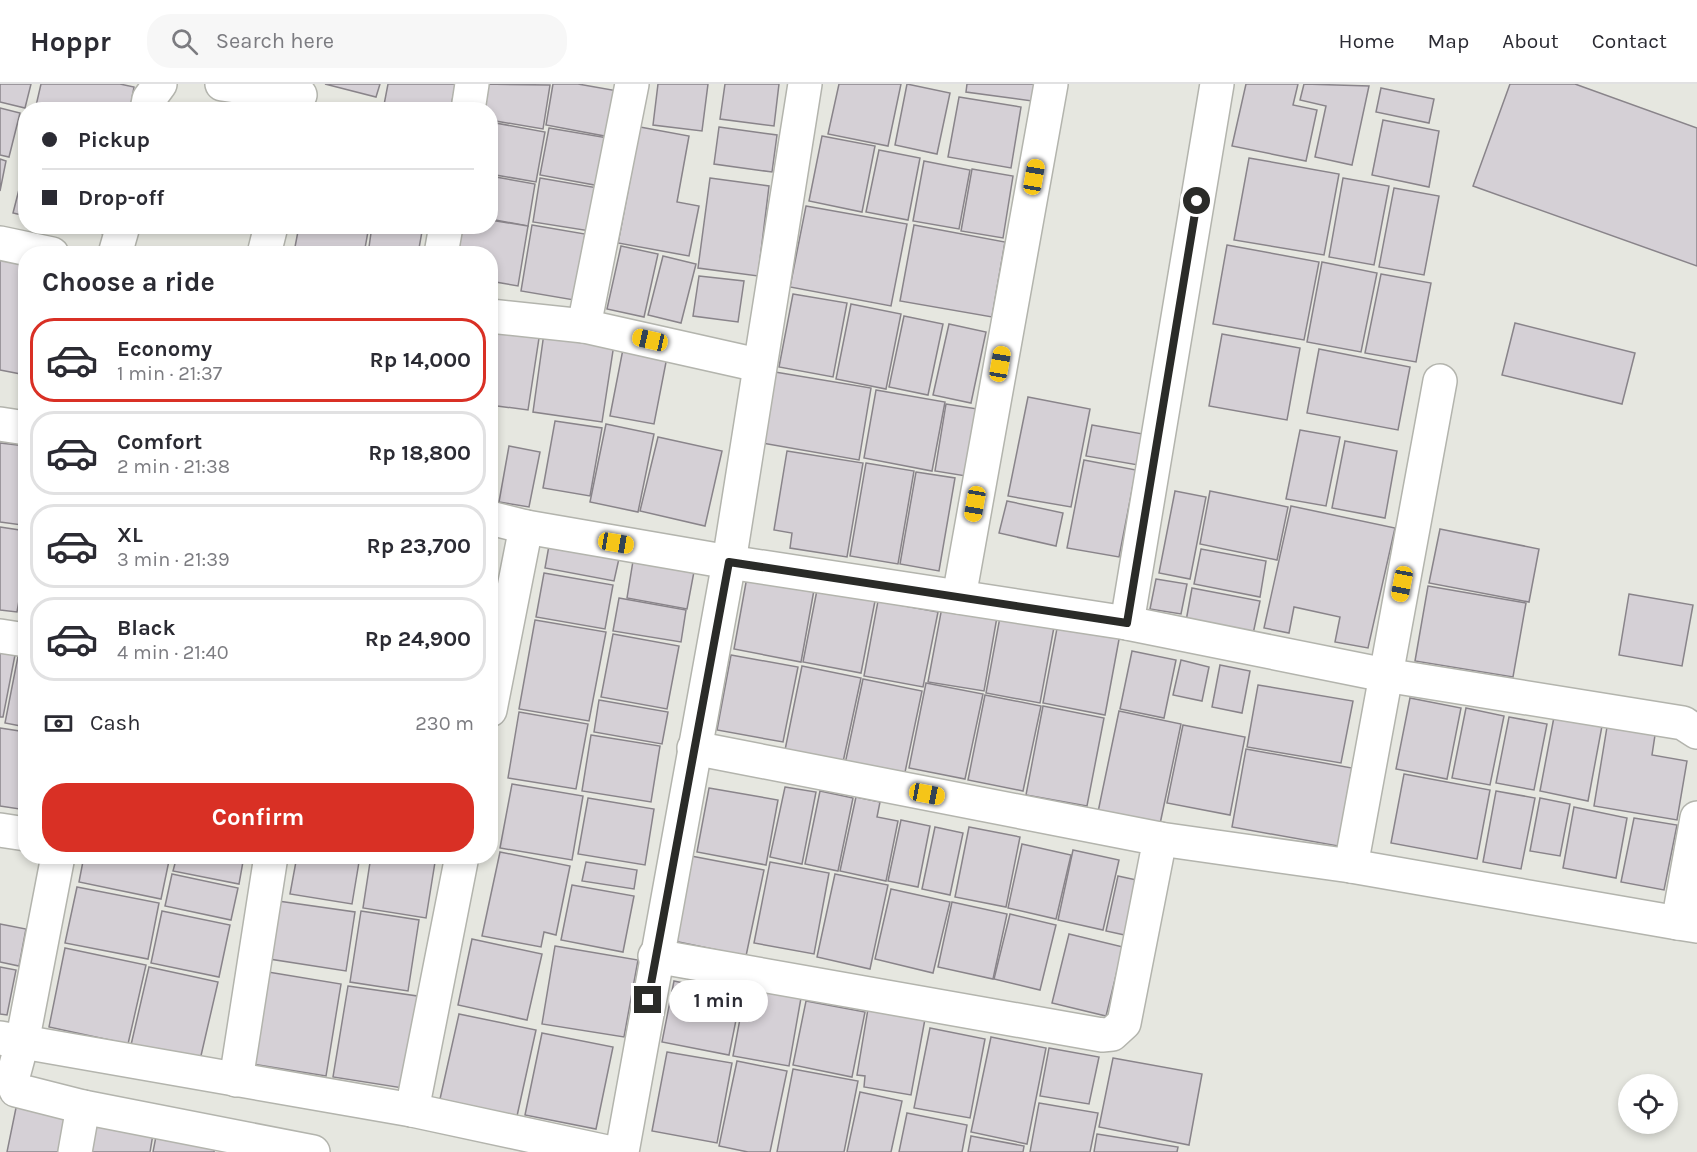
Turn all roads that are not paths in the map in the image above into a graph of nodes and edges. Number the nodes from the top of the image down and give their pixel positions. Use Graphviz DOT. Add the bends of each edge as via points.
graph roads {
  1 [pos="222,84"];
  2 [pos="472,84"];
  3 [pos="632,84"];
  4 [pos="805,84"];
  5 [pos="1051,84"];
  6 [pos="1217,84"];
  7 [pos="300,96"];
  8 [pos="469,102"];
  9 [pos="0,243"];
  10 [pos="18,247"];
  11 [pos="498,317"];
  12 [pos="584,326"];
  13 [pos="758,365"];
  14 [pos="1440,381"];
  15 [pos="0,424"];
  16 [pos="18,427"];
  17 [pos="498,520"];
  18 [pos="526,527"];
  19 [pos="729,562"];
  20 [pos="959,597"];
  21 [pos="1127,623"];
  22 [pos="0,636"];
  23 [pos="18,639"];
  24 [pos="498,669"];
  25 [pos="1385,675"];
  26 [pos="1697,732"];
  27 [pos="694,748"];
  28 [pos="1697,818"];
  29 [pos="0,830"];
  30 [pos="18,833"];
  31 [pos="1160,839"];
  32 [pos="56,864"];
  33 [pos="270,864"];
  34 [pos="460,864"];
  35 [pos="1351,866"];
  36 [pos="1688,925"];
  37 [pos="656,956"];
  38 [pos="11,1041"];
  39 [pos="236,1080"];
  40 [pos="7,1085"];
  41 [pos="83,1107"];
  42 [pos="412,1110"];
  43 [pos="251,1147"];
  44 [pos="75,1152"];
  45 [pos="313,1152"];
  46 [pos="607,1152"];
  47 [pos="622,1152"];
  1 -- 7 [label="street"];
  2 -- 8 [label="street"];
  3 -- 12 [label="street"];
  4 -- 13 [label="street"];
  5 -- 20 [label="street"];
  6 -- 21 [label="street"];
  9 -- 10 [label="street"];
  11 -- 12 [label="street"];
  12 -- 13 [label="street"];
  13 -- 19 [label="street"];
  14 -- 25 [label="street"];
  15 -- 16 [label="street"];
  17 -- 18 [label="street"];
  18 -- 19 [label="street"];
  18 -- 24 [label="street"];
  19 -- 20 [label="street"];
  19 -- 27 [label="street"];
  20 -- 21 [label="street"];
  21 -- 25 [label="street"];
  22 -- 23 [label="street"];
  25 -- 26 [label="street" via="1683,723"];
  25 -- 35 [label="street"];
  27 -- 31 [label="street"];
  27 -- 37 [label="street"];
  28 -- 36 [label="street"];
  29 -- 30 [label="street"];
  31 -- 35 [label="street"];
  31 -- 37 [label="street" via="1124,1023 1112,1034"];
  32 -- 38 [label="street"];
  33 -- 39 [label="street"];
  34 -- 42 [label="street"];
  35 -- 36 [label="street"];
  37 -- 47 [label="street"];
  38 -- 39 [label="street"];
  38 -- 40 [label="street" via="12,1080"];
  39 -- 42 [label="street"];
  40 -- 41 [label="street"];
  41 -- 43 [label="street"];
  41 -- 44 [label="street"];
  42 -- 46 [label="street"];
  43 -- 45 [label="street"];
}
